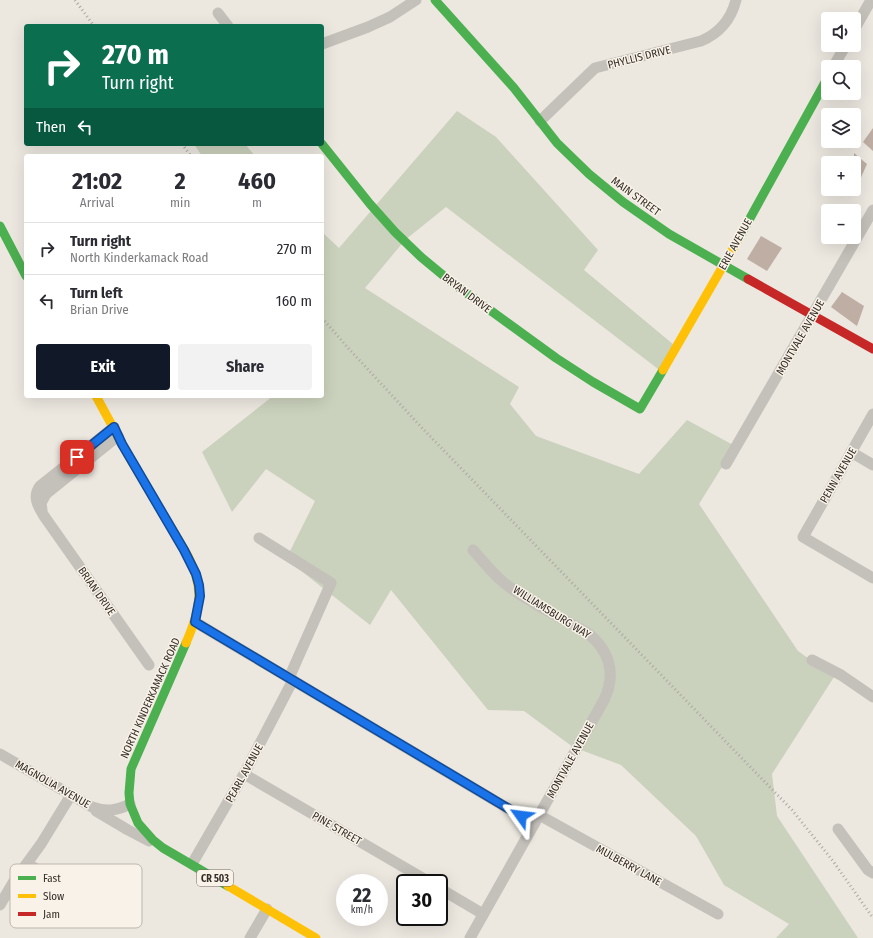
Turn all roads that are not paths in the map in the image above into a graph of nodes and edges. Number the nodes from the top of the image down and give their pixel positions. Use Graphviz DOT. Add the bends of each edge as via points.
graph roads {
  1 [pos="416,0"];
  2 [pos="435,0"];
  3 [pos="736,0"];
  4 [pos="871,0"];
  5 [pos="218,13"];
  6 [pos="861,18"];
  7 [pos="226,24"];
  8 [pos="324,43"];
  9 [pos="821,90"];
  10 [pos="540,121"];
  11 [pos="324,146"];
  12 [pos="873,210"];
  13 [pos="0,226"];
  14 [pos="724,265"];
  15 [pos="24,272"];
  16 [pos="812,315"];
  17 [pos="873,349"];
  18 [pos="97,398"];
  19 [pos="640,409"];
  20 [pos="873,414"];
  21 [pos="116,432"];
  22 [pos="851,452"];
  23 [pos="726,464"];
  24 [pos="873,465"];
  25 [pos="259,538"];
  26 [pos="473,550"];
  27 [pos="873,578"];
  28 [pos="195,622"];
  29 [pos="812,660"];
  30 [pos="608,661"];
  31 [pos="149,665"];
  32 [pos="291,679"];
  33 [pos="873,697"];
  34 [pos="0,754"];
  35 [pos="244,774"];
  36 [pos="76,798"];
  37 [pos="130,804"];
  38 [pos="537,819"];
  39 [pos="838,829"];
  40 [pos="163,848"];
  41 [pos="28,864"];
  42 [pos="192,864"];
  43 [pos="873,873"];
  44 [pos="416,874"];
  45 [pos="10,888"];
  46 [pos="448,893"];
  47 [pos="0,905"];
  48 [pos="267,909"];
  49 [pos="483,914"];
  50 [pos="718,914"];
  51 [pos="250,938"];
  52 [pos="316,938"];
  53 [pos="470,938"];
  1 -- 8 [label="street" via="390,17"];
  2 -- 10 [label="street, MAIN STREET"];
  3 -- 10 [label="street, PHYLLIS DRIVE" via="727,22 711,37 595,68"];
  4 -- 6 [label="street"];
  5 -- 7 [label="street"];
  9 -- 14 [label="street, ERIE AVENUE"];
  10 -- 14 [label="street, MAIN STREET" via="589,174 623,202 669,234"];
  11 -- 19 [label="street, BRYAN DRIVE" via="394,232 427,262 556,358"];
  12 -- 16 [label="street, MONTVALE AVENUE"];
  13 -- 15 [label="street"];
  14 -- 16 [label="street, MAIN STREET"];
  14 -- 19 [label="street, ERIE AVENUE"];
  16 -- 17 [label="street, MAIN STREET"];
  16 -- 23 [label="street, MONTVALE AVENUE"];
  18 -- 21 [label="street, NORTH KINDERKAMACK ROAD / CR 503"];
  20 -- 22 [label="street, PENN AVENUE"];
  21 -- 28 [label="street, NORTH KINDERKAMACK ROAD / CR 503" via="196,574 200,596"];
  21 -- 31 [label="street, BRIAN DRIVE" via="46,494 41,503 44,516"];
  22 -- 24 [label="street"];
  22 -- 27 [label="street, PENN AVENUE" via="802,537"];
  25 -- 32 [label="street, PEARL AVENUE" via="331,583"];
  26 -- 30 [label="street, WILLIAMSBURG WAY" via="486,566 521,595 594,638 604,650"];
  28 -- 32 [label="street, MULBERRY LANE"];
  28 -- 37 [label="street, NORTH KINDERKAMACK ROAD / CR 503" via="131,769 128,781"];
  29 -- 33 [label="street" via="841,675"];
  30 -- 38 [label="street, MONTVALE AVENUE" via="610,678 607,695"];
  32 -- 35 [label="street, PEARL AVENUE"];
  32 -- 38 [label="street, MULBERRY LANE"];
  34 -- 36 [label="street, MAGNOLIA AVENUE"];
  35 -- 42 [label="street, PEARL AVENUE"];
  35 -- 44 [label="street, PINE STREET"];
  36 -- 37 [label="street, MAGNOLIA AVENUE" via="92,807 108,811"];
  36 -- 40 [label="street"];
  36 -- 41 [label="street"];
  37 -- 40 [label="street, NORTH KINDERKAMACK ROAD / CR 503" via="146,834"];
  38 -- 49 [label="street, MONTVALE AVENUE"];
  38 -- 50 [label="street, MULBERRY LANE"];
  39 -- 43 [label="street" via="868,870"];
  40 -- 42 [label="street, NORTH KINDERKAMACK ROAD / CR 503"];
  42 -- 48 [label="street, NORTH KINDERKAMACK ROAD / CR 503"];
  45 -- 47 [label="street"];
  46 -- 49 [label="street"];
  48 -- 51 [label="street"];
  48 -- 52 [label="street, NORTH KINDERKAMACK ROAD / CR 503"];
  49 -- 53 [label="street, MONTVALE AVENUE"];
}
